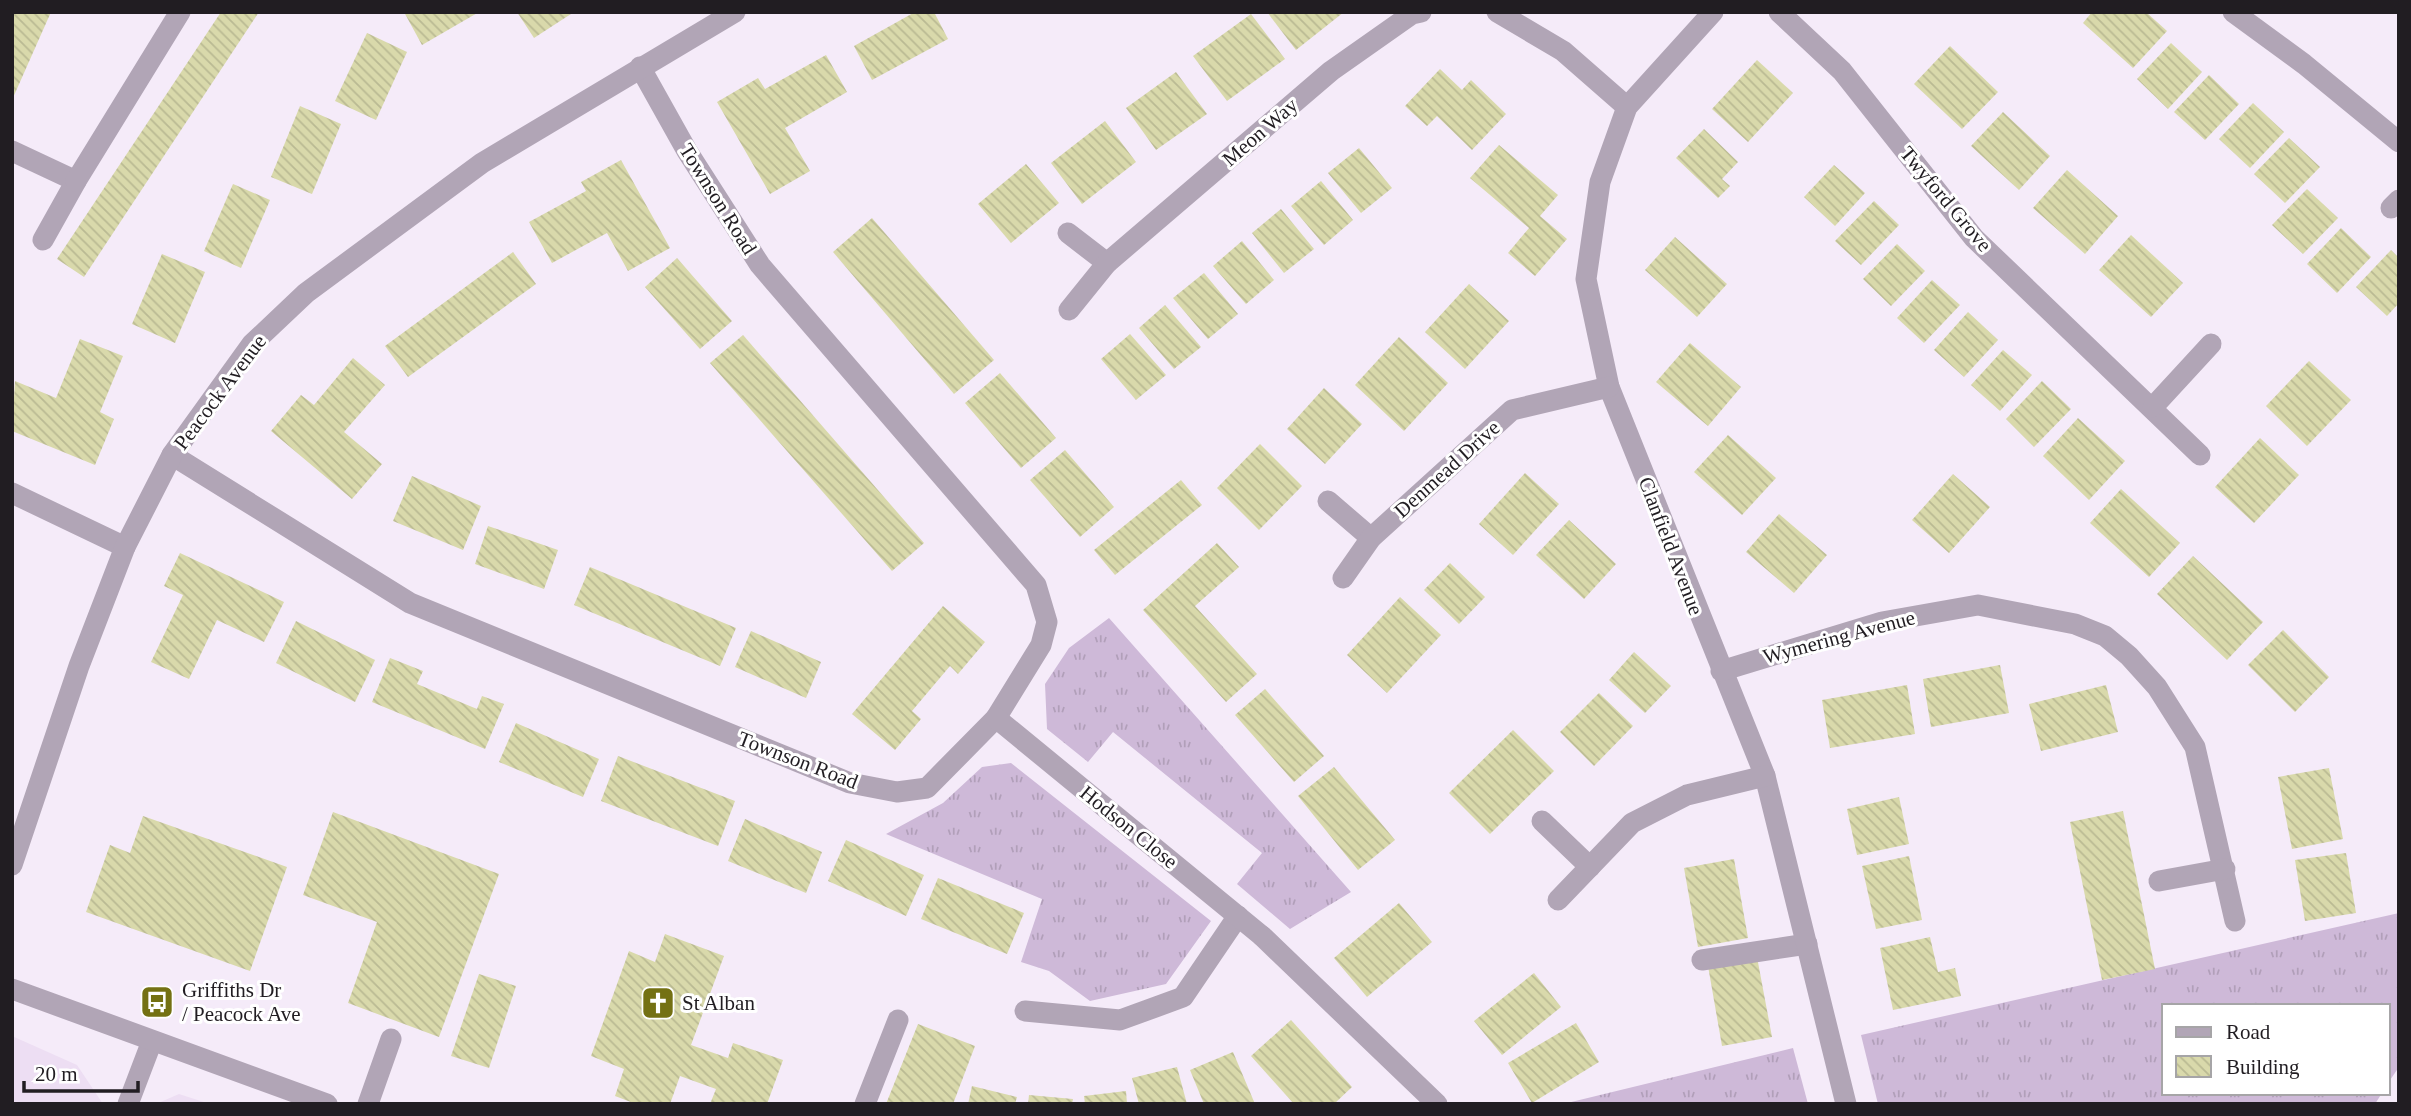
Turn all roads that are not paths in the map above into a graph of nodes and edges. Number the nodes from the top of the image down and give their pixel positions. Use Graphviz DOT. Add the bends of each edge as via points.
graph roads {
  1 [pos="180,12"];
  2 [pos="1421,12"];
  3 [pos="1497,12"];
  4 [pos="1713,12"];
  5 [pos="1779,12"];
  6 [pos="2233,12"];
  7 [pos="727,14"];
  8 [pos="640,67"];
  9 [pos="1627,107"];
  10 [pos="2399,142"];
  11 [pos="12,151"];
  12 [pos="76,181"];
  13 [pos="1068,233"];
  14 [pos="43,240"];
  15 [pos="1107,263"];
  16 [pos="1069,310"];
  17 [pos="2211,344"];
  18 [pos="1609,387"];
  19 [pos="2153,407"];
  20 [pos="2200,454"];
  21 [pos="172,455"];
  22 [pos="12,493"];
  23 [pos="1328,500"];
  24 [pos="1371,538"];
  25 [pos="125,547"];
  26 [pos="1343,578"];
  27 [pos="1721,671"];
  28 [pos="996,718"];
  29 [pos="1765,776"];
  30 [pos="1542,821"];
  31 [pos="12,865"];
  32 [pos="1590,867"];
  33 [pos="2225,869"];
  34 [pos="2159,881"];
  35 [pos="1559,900"];
  36 [pos="1238,916"];
  37 [pos="2235,921"];
  38 [pos="1807,944"];
  39 [pos="1702,960"];
  40 [pos="12,989"];
  41 [pos="1025,1011"];
  42 [pos="898,1020"];
  43 [pos="391,1039"];
  44 [pos="152,1041"];
  45 [pos="128,1104"];
  46 [pos="327,1104"];
  47 [pos="368,1104"];
  48 [pos="865,1104"];
  49 [pos="1437,1104"];
  50 [pos="1846,1104"];
  1 -- 12 [label="street"];
  2 -- 15 [label="street, Meon Way" via="1331,71"];
  3 -- 9 [label="street" via="1563,51"];
  4 -- 9 [label="street, Clanfield Avenue"];
  5 -- 19 [label="street, Twyford Grove" via="1842,71 1974,239"];
  6 -- 10 [label="street"];
  7 -- 8 [label="street, Peacock Avenue"];
  8 -- 21 [label="street, Peacock Avenue" via="482,163 306,293 252,344"];
  8 -- 28 [label="street, Townson Road" via="760,265 1036,585 1046,622 1041,645"];
  9 -- 18 [label="street, Clanfield Avenue" via="1600,182 1586,279"];
  11 -- 12 [label="street"];
  12 -- 14 [label="street"];
  13 -- 15 [label="street"];
  15 -- 16 [label="street, Meon Way"];
  17 -- 19 [label="street"];
  18 -- 24 [label="street, Denmead Drive" via="1512,410"];
  18 -- 27 [label="street, Clanfield Avenue"];
  19 -- 20 [label="street, Twyford Grove"];
  21 -- 25 [label="street, Peacock Avenue"];
  21 -- 28 [label="street, Townson Road" via="411,603 850,783 897,792 927,788"];
  22 -- 25 [label="street"];
  23 -- 24 [label="street"];
  24 -- 26 [label="street, Denmead Drive"];
  25 -- 31 [label="street, Peacock Avenue"];
  27 -- 29 [label="street, Clanfield Avenue"];
  27 -- 33 [label="street, Wymering Avenue" via="1882,622 1978,605 2075,624 2105,636 2129,656 2157,687 2194,747"];
  28 -- 36 [label="street, Hodson Close"];
  29 -- 32 [label="street" via="1687,795 1632,823"];
  29 -- 38 [label="street, Clanfield Avenue"];
  30 -- 32 [label="street"];
  32 -- 35 [label="street"];
  33 -- 34 [label="street"];
  33 -- 37 [label="street, Wymering Avenue"];
  36 -- 41 [label="street" via="1183,997 1120,1020"];
  36 -- 49 [label="street, Hodson Close"];
  38 -- 39 [label="street"];
  38 -- 50 [label="street, Clanfield Avenue"];
  40 -- 44 [label="street"];
  42 -- 48 [label="street"];
  43 -- 47 [label="street"];
  44 -- 45 [label="street"];
  44 -- 46 [label="street"];
}
